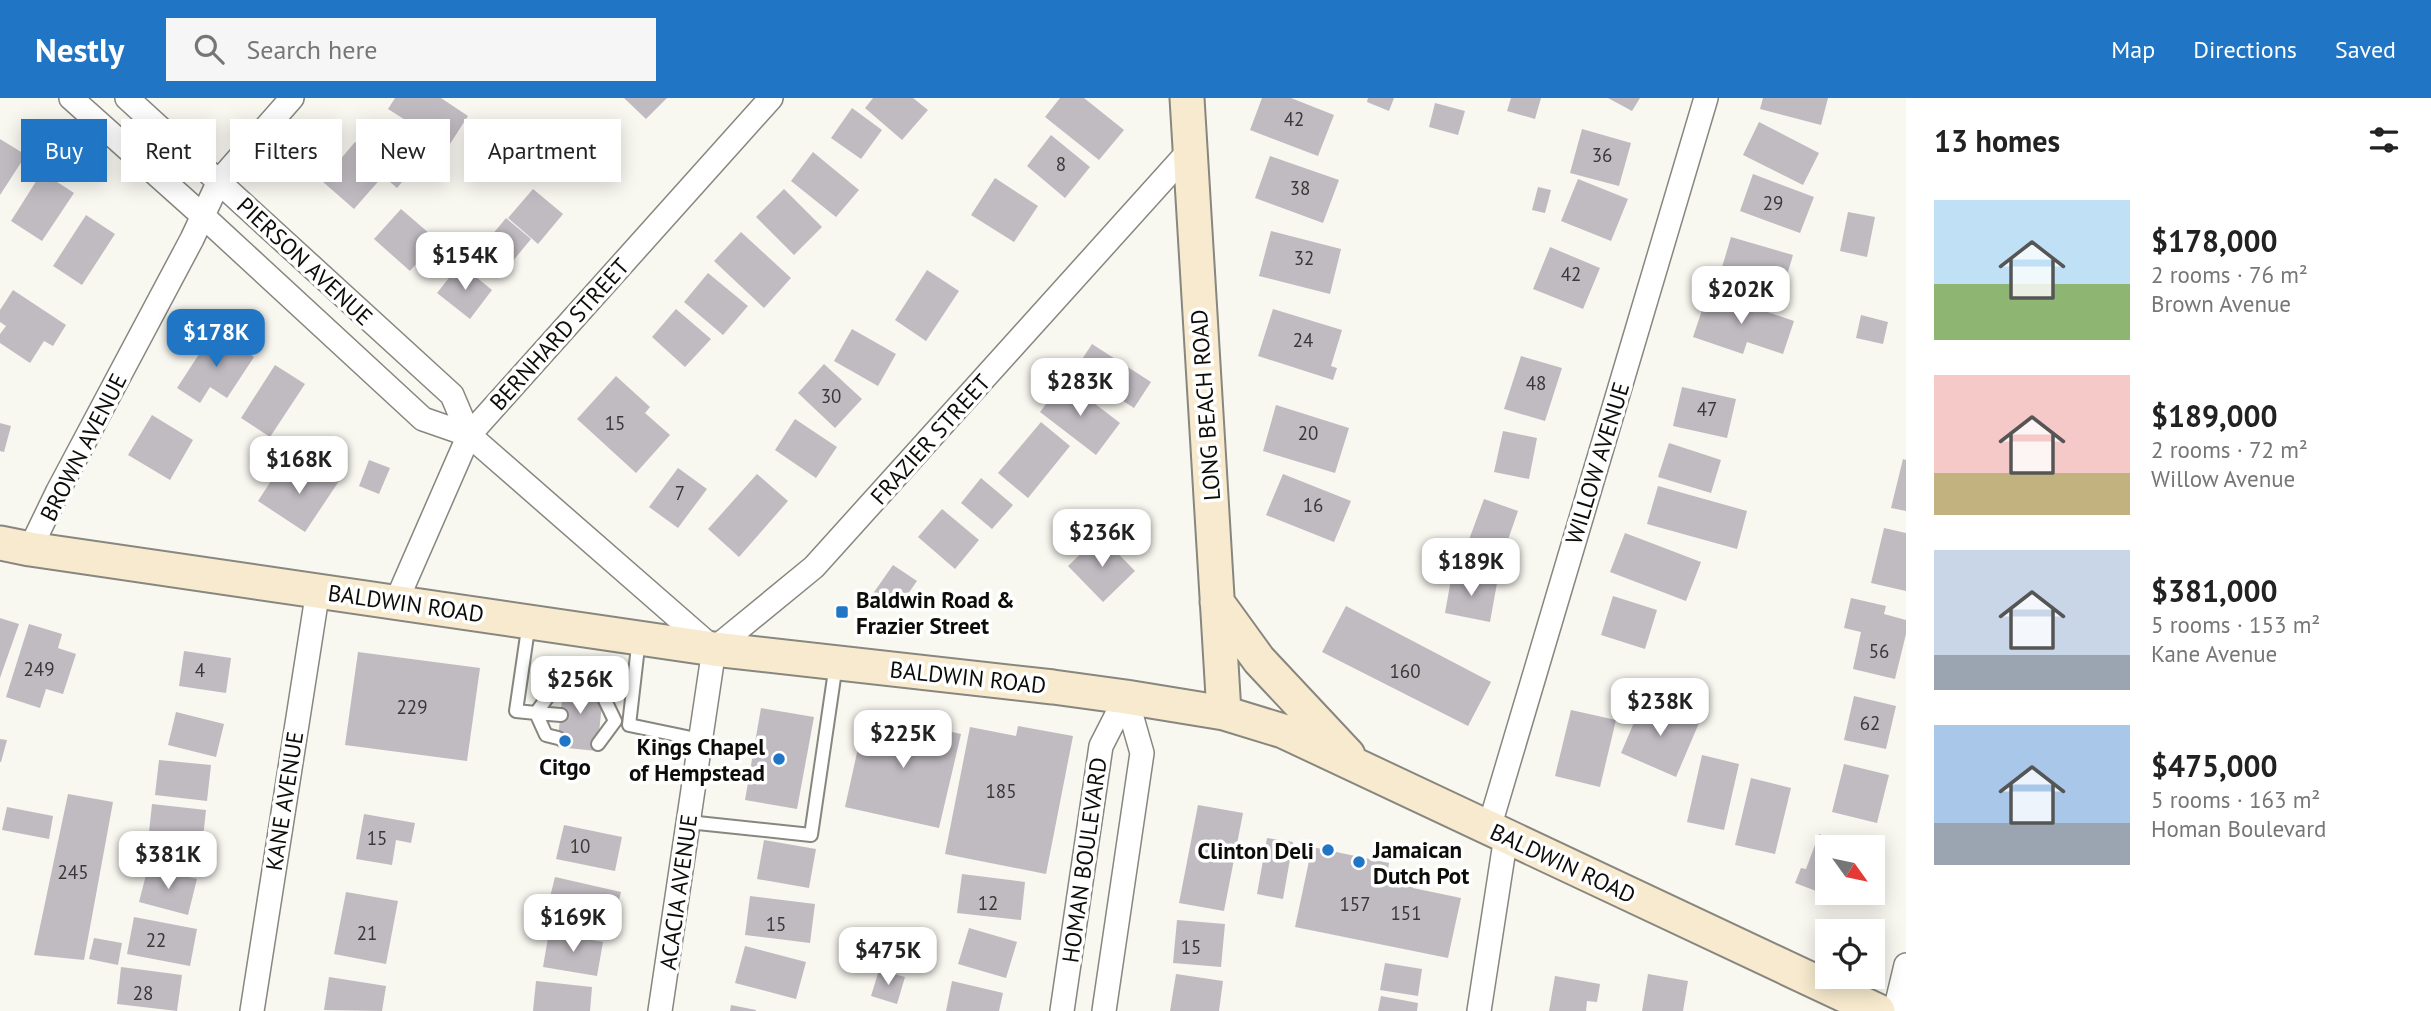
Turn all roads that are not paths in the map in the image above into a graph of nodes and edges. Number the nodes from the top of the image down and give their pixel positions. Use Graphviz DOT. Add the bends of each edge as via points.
graph roads {
  1 [pos="71,98"];
  2 [pos="127,98"];
  3 [pos="292,98"];
  4 [pos="771,98"];
  5 [pos="1187,98"];
  6 [pos="1706,98"];
  7 [pos="1189,151"];
  8 [pos="219,181"];
  9 [pos="202,216"];
  10 [pos="469,435"];
  11 [pos="15,546"];
  12 [pos="318,590"];
  13 [pos="396,602"];
  14 [pos="1217,602"];
  15 [pos="529,622"];
  16 [pos="639,638"];
  17 [pos="714,649"];
  18 [pos="836,663"];
  19 [pos="564,689"];
  20 [pos="603,696"];
  21 [pos="1126,697"];
  22 [pos="536,713"];
  23 [pos="1224,713"];
  24 [pos="561,715"];
  25 [pos="601,719"];
  26 [pos="615,721"];
  27 [pos="629,725"];
  28 [pos="558,738"];
  29 [pos="701,740"];
  30 [pos="598,744"];
  31 [pos="1359,767"];
  32 [pos="688,822"];
  33 [pos="1497,832"];
  34 [pos="1906,965"];
  35 [pos="252,1011"];
  36 [pos="660,1011"];
  37 [pos="1062,1011"];
  38 [pos="1104,1011"];
  39 [pos="1479,1011"];
  40 [pos="1878,1011"];
  41 [pos="1895,1011"];
  1 -- 9 [label="street, PIERSON AVENUE"];
  2 -- 8 [label="street, PIERSON AVENUE"];
  3 -- 8 [label="street, BROWN AVENUE"];
  4 -- 10 [label="street, BERNHARD STREET"];
  5 -- 7 [label="main road, LONG BEACH ROAD"];
  6 -- 33 [label="street, WILLOW AVENUE"];
  7 -- 14 [label="main road, LONG BEACH ROAD"];
  7 -- 17 [label="street, FRAZIER STREET" via="814,567"];
  8 -- 9 [label="street, BROWN AVENUE"];
  8 -- 10 [label="street, PIERSON AVENUE" via="452,396"];
  9 -- 10 [label="street, PIERSON AVENUE" via="423,419"];
  9 -- 11 [label="street, BROWN AVENUE" via="58,491"];
  10 -- 13 [label="street, BERNHARD STREET"];
  10 -- 17 [label="street, PIERSON AVENUE"];
  11 -- 12 [label="main road, BALDWIN ROAD"];
  12 -- 13 [label="main road, BALDWIN ROAD"];
  12 -- 35 [label="street, KANE AVENUE"];
  13 -- 15 [label="main road, BALDWIN ROAD"];
  14 -- 23 [label="main road, LONG BEACH ROAD"];
  14 -- 31 [label="main road" via="1259,660"];
  15 -- 16 [label="main road, BALDWIN ROAD"];
  15 -- 22 [label="lane" via="516,711"];
  16 -- 17 [label="main road, BALDWIN ROAD"];
  16 -- 27 [label="lane"];
  17 -- 18 [label="main road, BALDWIN ROAD"];
  17 -- 29 [label="street, ACACIA AVENUE"];
  18 -- 21 [label="main road, BALDWIN ROAD"];
  18 -- 32 [label="lane" via="811,835"];
  19 -- 22 [label="lane" via="554,688"];
  20 -- 26 [label="lane"];
  21 -- 23 [label="main road, BALDWIN ROAD"];
  21 -- 37 [label="street, HOMAN BOULEVARD" via="1101,746"];
  21 -- 38 [label="street, HOMAN BOULEVARD" via="1142,753"];
  22 -- 24 [label="lane"];
  22 -- 28 [label="lane" via="546,735"];
  23 -- 31 [label="main road, BALDWIN ROAD" via="1283,731"];
  25 -- 26 [label="lane"];
  26 -- 27 [label="lane"];
  26 -- 30 [label="lane"];
  27 -- 29 [label="lane"];
  29 -- 32 [label="street, ACACIA AVENUE"];
  31 -- 33 [label="main road, BALDWIN ROAD"];
  32 -- 36 [label="street, ACACIA AVENUE"];
  33 -- 39 [label="street, WILLOW AVENUE"];
  33 -- 40 [label="main road, BALDWIN ROAD"];
  34 -- 41 [label="street"];
}
